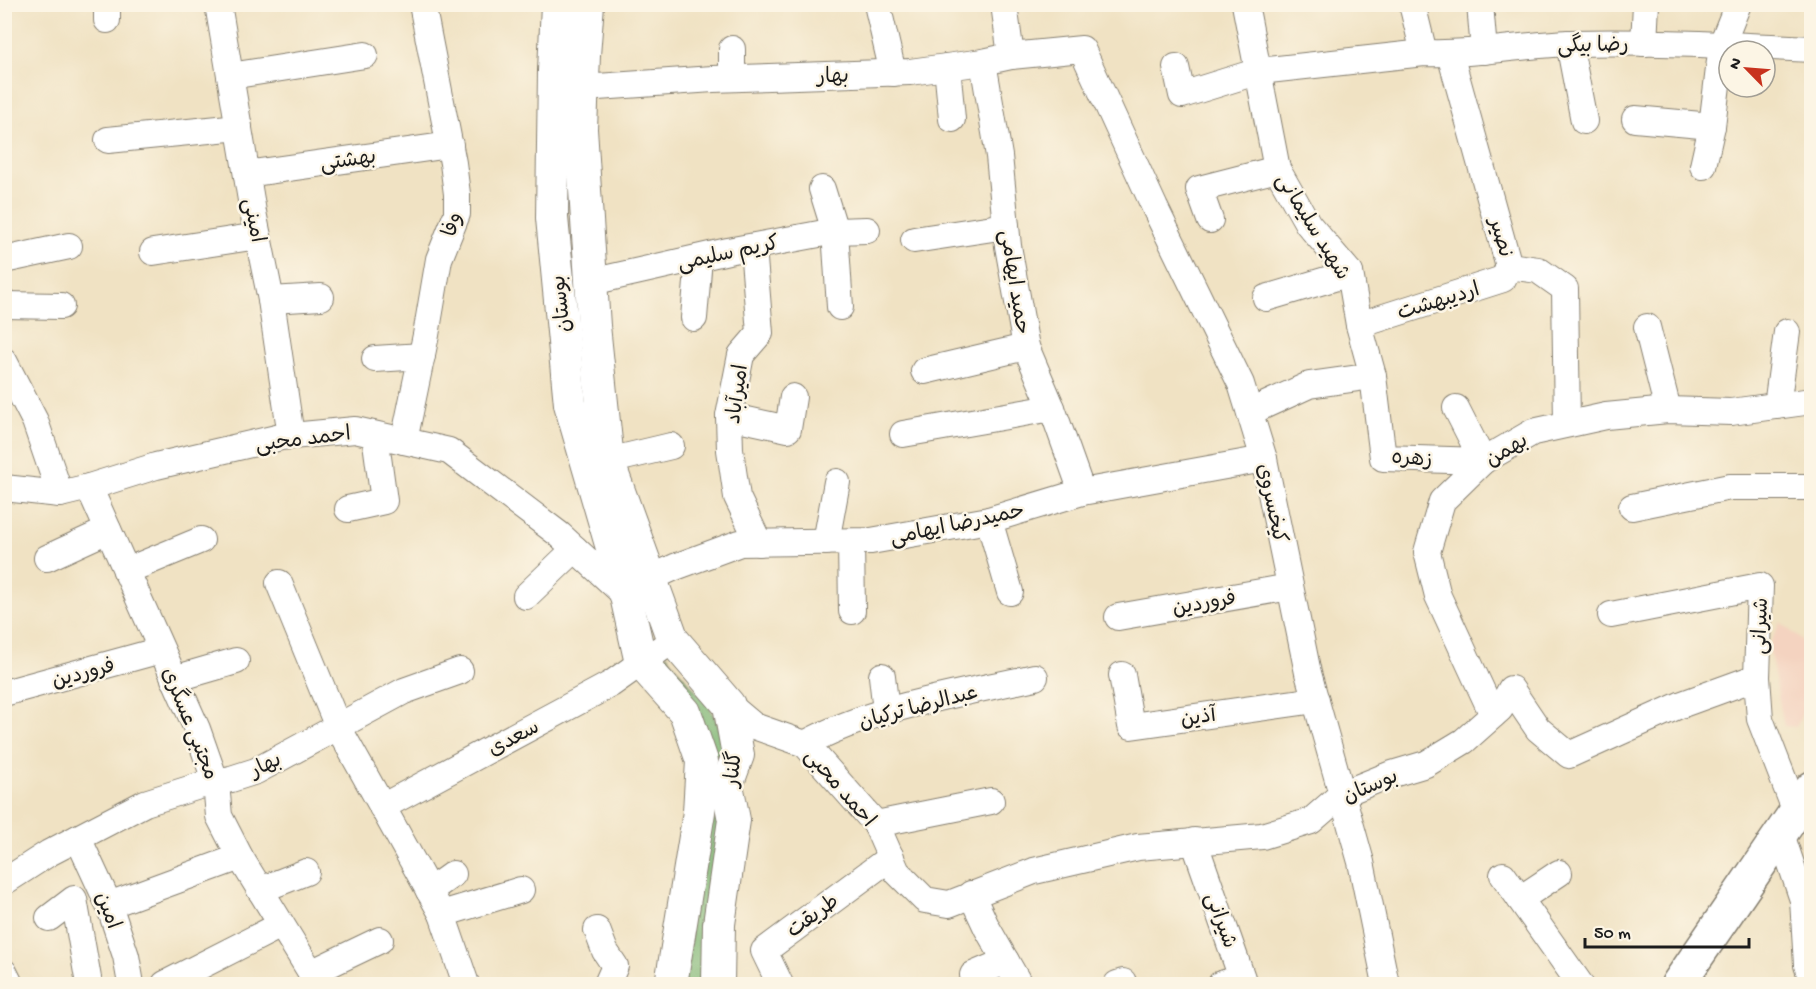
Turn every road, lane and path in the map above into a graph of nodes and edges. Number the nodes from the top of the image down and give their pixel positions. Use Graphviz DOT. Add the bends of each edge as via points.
graph roads {
  1 [pos="218,4"];
  2 [pos="422,4"];
  3 [pos="557,4"];
  4 [pos="588,4"];
  5 [pos="877,4"];
  6 [pos="1004,4"];
  7 [pos="1245,4"];
  8 [pos="1412,4"];
  9 [pos="1480,4"];
  10 [pos="1646,4"];
  11 [pos="1738,4"];
  12 [pos="1724,39"];
  13 [pos="1644,43"];
  14 [pos="1569,44"];
  15 [pos="1717,44"];
  16 [pos="1777,44"];
  17 [pos="1811,44"];
  18 [pos="732,49"];
  19 [pos="1082,49"];
  20 [pos="1484,51"];
  21 [pos="1424,53"];
  22 [pos="1450,54"];
  23 [pos="365,55"];
  24 [pos="1011,56"];
  25 [pos="983,62"];
  26 [pos="947,67"];
  27 [pos="1176,67"];
  28 [pos="1259,71"];
  29 [pos="893,73"];
  30 [pos="230,76"];
  31 [pos="732,78"];
  32 [pos="1717,85"];
  33 [pos="582,88"];
  34 [pos="952,119"];
  35 [pos="1635,119"];
  36 [pos="1584,121"];
  37 [pos="1712,126"];
  38 [pos="239,127"];
  39 [pos="108,140"];
  40 [pos="450,145"];
  41 [pos="1703,166"];
  42 [pos="1277,169"];
  43 [pos="247,174"];
  44 [pos="822,189"];
  45 [pos="1210,220"];
  46 [pos="1006,226"];
  47 [pos="867,230"];
  48 [pos="835,231"];
  49 [pos="258,236"];
  50 [pos="914,240"];
  51 [pos="69,246"];
  52 [pos="753,247"];
  53 [pos="153,252"];
  54 [pos="699,258"];
  55 [pos="4,260"];
  56 [pos="1509,266"];
  57 [pos="1350,273"];
  58 [pos="591,282"];
  59 [pos="321,297"];
  60 [pos="1266,298"];
  61 [pos="271,300"];
  62 [pos="4,305"];
  63 [pos="62,306"];
  64 [pos="840,307"];
  65 [pos="694,318"];
  66 [pos="1359,325"];
  67 [pos="1647,327"];
  68 [pos="1787,332"];
  69 [pos="1026,347"];
  70 [pos="422,356"];
  71 [pos="375,359"];
  72 [pos="4,361"];
  73 [pos="924,371"];
  74 [pos="1373,376"];
  75 [pos="794,397"];
  76 [pos="1812,401"];
  77 [pos="1778,406"];
  78 [pos="1052,408"];
  79 [pos="1456,408"];
  80 [pos="1668,410"];
  81 [pos="1250,412"];
  82 [pos="729,416"];
  83 [pos="1567,424"];
  84 [pos="903,434"];
  85 [pos="291,435"];
  86 [pos="375,435"];
  87 [pos="404,441"];
  88 [pos="671,446"];
  89 [pos="1264,459"];
  90 [pos="1483,461"];
  91 [pos="608,462"];
  92 [pos="837,482"];
  93 [pos="89,487"];
  94 [pos="1812,487"];
  95 [pos="4,488"];
  96 [pos="1082,492"];
  97 [pos="60,494"];
  98 [pos="1632,507"];
  99 [pos="348,509"];
  100 [pos="989,520"];
  101 [pos="108,530"];
  102 [pos="201,540"];
  103 [pos="838,542"];
  104 [pos="759,543"];
  105 [pos="575,549"];
  106 [pos="47,558"];
  107 [pos="126,571"];
  108 [pos="651,578"];
  109 [pos="279,584"];
  110 [pos="1290,587"];
  111 [pos="1010,592"];
  112 [pos="526,596"];
  113 [pos="626,596"];
  114 [pos="852,611"];
  115 [pos="1611,615"];
  116 [pos="1118,617"];
  117 [pos="673,640"];
  118 [pos="161,650"];
  119 [pos="236,661"];
  120 [pos="641,663"];
  121 [pos="460,671"];
  122 [pos="1122,675"];
  123 [pos="882,676"];
  124 [pos="1035,677"];
  125 [pos="1757,677"];
  126 [pos="174,679"];
  127 [pos="4,693"];
  128 [pos="1316,700"];
  129 [pos="729,705"];
  130 [pos="886,711"];
  131 [pos="1493,715"];
  132 [pos="338,727"];
  133 [pos="805,744"];
  134 [pos="216,783"];
  135 [pos="1342,794"];
  136 [pos="991,801"];
  137 [pos="1801,805"];
  138 [pos="382,807"];
  139 [pos="876,824"];
  140 [pos="78,838"];
  141 [pos="1194,842"];
  142 [pos="240,857"];
  143 [pos="891,857"];
  144 [pos="306,872"];
  145 [pos="1559,873"];
  146 [pos="453,874"];
  147 [pos="1503,875"];
  148 [pos="4,882"];
  149 [pos="260,890"];
  150 [pos="521,890"];
  151 [pos="429,891"];
  152 [pos="971,894"];
  153 [pos="1520,899"];
  154 [pos="925,900"];
  155 [pos="109,904"];
  156 [pos="442,914"];
  157 [pos="50,918"];
  158 [pos="281,925"];
  159 [pos="597,930"];
  160 [pos="380,940"];
  161 [pos="1006,962"];
  162 [pos="4,972"];
  163 [pos="973,975"];
  164 [pos="314,979"];
  165 [pos="1812,980"];
  166 [pos="10,984"];
  167 [pos="89,984"];
  168 [pos="131,984"];
  169 [pos="165,984"];
  170 [pos="466,984"];
  171 [pos="607,984"];
  172 [pos="671,984"];
  173 [pos="718,984"];
  174 [pos="780,984"];
  175 [pos="1019,984"];
  176 [pos="1221,984"];
  177 [pos="1386,984"];
  178 [pos="1580,984"];
  179 [pos="1678,984"];
  1 -- 30 [label="street, امینی"];
  2 -- 40 [label="street, وفا"];
  3 -- 113 [label="street, بوستان" via="552,218 570,404"];
  4 -- 33 [label="street, بوستان"];
  5 -- 29 [label="street"];
  6 -- 24 [label="street"];
  7 -- 28 [label="street, شهید سلیمانی"];
  8 -- 21 [label="street"];
  9 -- 20 [label="street"];
  10 -- 13 [label="street"];
  11 -- 12 [label="street"];
  13 -- 14 [label="street, رضا بیگی"];
  13 -- 15 [label="street, رضا بیگی"];
  14 -- 20 [label="street, رضا بیگی"];
  14 -- 36 [label="street"];
  16 -- 17 [label="street, رضا بیگی"];
  18 -- 31 [label="street"];
  19 -- 24 [label="street, بهار"];
  19 -- 81 [label="street, کیخسروی" via="1241,384"];
  20 -- 22 [label="street, رضا بیگی"];
  21 -- 22 [label="street, رضا بیگی"];
  21 -- 28 [label="street, رضا بیگی"];
  22 -- 56 [label="street, نصیر"];
  23 -- 30 [label="street"];
  24 -- 25 [label="street, بهار"];
  25 -- 26 [label="street, بهار"];
  25 -- 46 [label="street, حمید ایهامی"];
  26 -- 29 [label="street, بهار"];
  26 -- 34 [label="street"];
  27 -- 28 [label="street, رضا بیگی" via="1182,95"];
  28 -- 42 [label="street, شهید سلیمانی"];
  29 -- 31 [label="street, بهار"];
  30 -- 38 [label="street, امینی"];
  31 -- 33 [label="street, بهار"];
  32 -- 37 [label="street"];
  33 -- 58 [label="street, بوستان"];
  35 -- 37 [label="street"];
  37 -- 41 [label="street"];
  38 -- 39 [label="street"];
  38 -- 43 [label="street, امینی"];
  40 -- 43 [label="street, بهشتی"];
  40 -- 70 [label="street, وفا" via="457,214 439,260"];
  42 -- 45 [label="street" via="1199,189"];
  42 -- 57 [label="street, شهید سلیمانی" via="1308,224"];
  43 -- 49 [label="street, امینی"];
  44 -- 48 [label="street"];
  46 -- 50 [label="street"];
  46 -- 69 [label="street, حمید ایهامی"];
  47 -- 48 [label="street, کریم سلیمی"];
  48 -- 52 [label="street, کریم سلیمی"];
  48 -- 64 [label="street"];
  49 -- 53 [label="street"];
  49 -- 61 [label="street, امینی"];
  51 -- 55 [label="street"];
  52 -- 54 [label="street, کریم سلیمی"];
  52 -- 82 [label="street, امیرآباد" via="760,333 741,355"];
  54 -- 58 [label="street, کریم سلیمی"];
  54 -- 65 [label="street"];
  56 -- 66 [label="street, اردیبهشت" via="1503,279"];
  56 -- 83 [label="street, نصیر" via="1538,270 1565,289"];
  57 -- 60 [label="street"];
  57 -- 66 [label="street, شهید سلیمانی"];
  58 -- 91 [label="street, بوستان"];
  59 -- 61 [label="street"];
  61 -- 85 [label="street, امینی"];
  62 -- 63 [label="street"];
  66 -- 74 [label="street, شهید سلیمانی"];
  67 -- 80 [label="street"];
  68 -- 77 [label="street"];
  69 -- 73 [label="street"];
  69 -- 78 [label="street, حمید ایهامی"];
  70 -- 71 [label="street"];
  70 -- 87 [label="street, وفا"];
  72 -- 97 [label="street" via="35,421"];
  74 -- 81 [label="street" via="1310,385"];
  74 -- 90 [label="street, زهره" via="1383,458"];
  75 -- 82 [label="street" via="788,429"];
  76 -- 77 [label="street, بهمن"];
  77 -- 80 [label="street, بهمن" via="1731,412"];
  78 -- 84 [label="street"];
  78 -- 96 [label="street, حمید ایهامی"];
  79 -- 90 [label="street"];
  80 -- 83 [label="street, بهمن"];
  81 -- 89 [label="street, کیخسروی"];
  82 -- 104 [label="street, امیرآباد" via="737,497"];
  83 -- 90 [label="street, بهمن" via="1533,432"];
  85 -- 86 [label="street, احمد محبی" via="355,430"];
  85 -- 93 [label="street, احمد محبی" via="156,466"];
  86 -- 87 [label="street, احمد محبی"];
  86 -- 99 [label="street" via="384,501"];
  87 -- 105 [label="street, احمد محبی" via="449,451"];
  88 -- 91 [label="street"];
  89 -- 96 [label="street, حمیدرضا ایهامی"];
  89 -- 110 [label="street, کیخسروی"];
  90 -- 131 [label="street, بهمن" via="1442,501 1427,552 1438,596"];
  91 -- 108 [label="street, بوستان"];
  92 -- 103 [label="street"];
  93 -- 97 [label="street, احمد محبی"];
  93 -- 101 [label="street, مجتبی عسگری"];
  94 -- 98 [label="street" via="1730,487"];
  95 -- 97 [label="street, احمد محبی"];
  96 -- 100 [label="street, حمیدرضا ایهامی"];
  100 -- 103 [label="street, حمیدرضا ایهامی" via="871,541"];
  100 -- 111 [label="street"];
  101 -- 106 [label="street"];
  101 -- 107 [label="street, مجتبی عسگری"];
  102 -- 107 [label="street"];
  103 -- 104 [label="street, حمیدرضا ایهامی"];
  103 -- 114 [label="street"];
  104 -- 108 [label="street, حمیدرضا ایهامی" via="740,543"];
  105 -- 112 [label="street"];
  105 -- 113 [label="street, احمد محبی"];
  107 -- 118 [label="street, مجتبی عسگری"];
  108 -- 113 [label="street, حمیدرضا ایهامی"];
  108 -- 117 [label="street"];
  109 -- 132 [label="street"];
  110 -- 116 [label="street, فروردین"];
  110 -- 128 [label="street, کیخسروی"];
  113 -- 120 [label="street, گلنار"];
  115 -- 125 [label="street, شیرانی" via="1760,586"];
  117 -- 120 [label="street, سعدی"];
  117 -- 129 [label="street"];
  118 -- 126 [label="street, مجتبی عسگری"];
  118 -- 127 [label="street, فروردین"];
  119 -- 126 [label="street"];
  120 -- 138 [label="street, سعدی" via="611,684"];
  120 -- 172 [label="street, گلنار" via="685,712 702,761 699,812"];
  121 -- 132 [label="street, بهار" via="404,692"];
  122 -- 128 [label="street, آذین" via="1131,726"];
  123 -- 130 [label="street"];
  124 -- 130 [label="street, عبدالرضا ترکیان"];
  125 -- 131 [label="street, بوستان" via="1680,705 1569,755 1538,729 1511,689"];
  125 -- 137 [label="street, شیرانی" via="1760,719"];
  126 -- 134 [label="street, مجتبی عسگری"];
  128 -- 135 [label="street, کیخسروی"];
  129 -- 133 [label="street, احمد محبی" via="754,726"];
  129 -- 173 [label="street, گلنار" via="738,755 727,784 734,820 718,924"];
  130 -- 133 [label="street, عبدالرضا ترکیان"];
  131 -- 135 [label="street, بوستان" via="1464,741 1426,764"];
  132 -- 134 [label="street, بهار" via="256,771"];
  132 -- 138 [label="street"];
  133 -- 139 [label="street, احمد محبی"];
  134 -- 140 [label="street, بهار" via="145,803"];
  134 -- 142 [label="street, مجتبی عسگری" via="219,816"];
  135 -- 141 [label="street, بوستان" via="1311,821 1262,836"];
  135 -- 177 [label="street, کیخسروی" via="1361,862"];
  136 -- 139 [label="street"];
  137 -- 165 [label="street, شیرانی" via="1803,900"];
  137 -- 179 [label="main road"];
  138 -- 151 [label="street"];
  139 -- 143 [label="street, احمد محبی"];
  140 -- 148 [label="street, بهار"];
  140 -- 155 [label="street, امین"];
  141 -- 152 [label="street, بوستان" via="1138,847 1034,871"];
  141 -- 176 [label="street, شیرانی" via="1242,978"];
  142 -- 149 [label="street, مجتبی عسگری"];
  142 -- 155 [label="street"];
  143 -- 154 [label="street, احمد محبی" via="897,872"];
  143 -- 174 [label="street, طریقت" via="764,951"];
  144 -- 149 [label="street"];
  145 -- 153 [label="street"];
  146 -- 151 [label="street"];
  147 -- 153 [label="street"];
  149 -- 158 [label="street, مجتبی عسگری"];
  150 -- 156 [label="street"];
  151 -- 156 [label="street"];
  152 -- 154 [label="street, بوستان" via="949,904"];
  152 -- 161 [label="street"];
  153 -- 178 [label="street"];
  155 -- 168 [label="street, امین"];
  156 -- 170 [label="street"];
  157 -- 167 [label="street" via="74,899"];
  158 -- 164 [label="street, مجتبی عسگری"];
  158 -- 169 [label="street"];
  159 -- 171 [label="street" via="615,966"];
  160 -- 164 [label="street"];
  161 -- 163 [label="street"];
  161 -- 175 [label="street"];
  162 -- 166 [label="street"];
}
